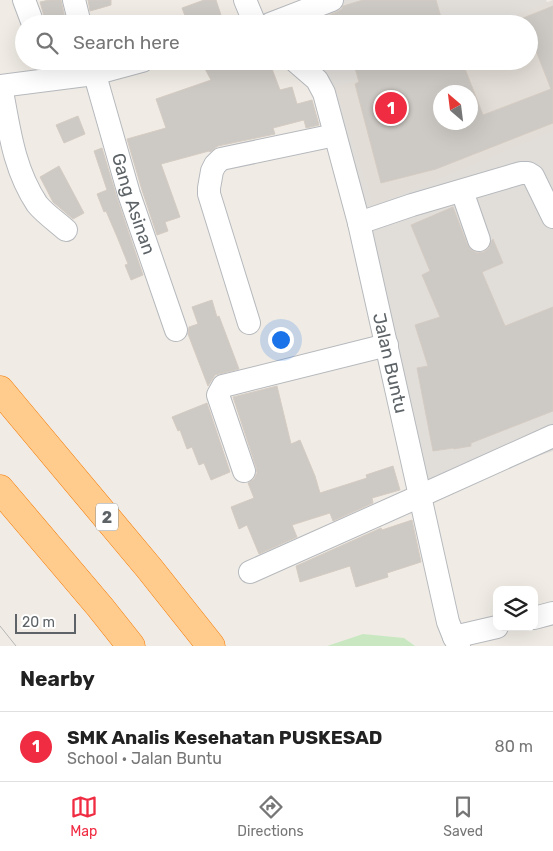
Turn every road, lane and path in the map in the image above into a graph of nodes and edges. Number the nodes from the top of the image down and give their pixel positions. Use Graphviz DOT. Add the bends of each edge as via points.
graph roads {
  1 [pos="24,0"];
  2 [pos="74,0"];
  3 [pos="245,0"];
  4 [pos="332,0"];
  5 [pos="30,15"];
  6 [pos="78,15"];
  7 [pos="251,15"];
  8 [pos="293,15"];
  9 [pos="49,70"];
  10 [pos="93,70"];
  11 [pos="305,70"];
  12 [pos="0,86"];
  13 [pos="335,135"];
  14 [pos="462,191"];
  15 [pos="553,217"];
  16 [pos="359,223"];
  17 [pos="66,230"];
  18 [pos="479,240"];
  19 [pos="249,323"];
  20 [pos="176,330"];
  21 [pos="387,345"];
  22 [pos="0,390"];
  23 [pos="553,436"];
  24 [pos="244,471"];
  25 [pos="0,489"];
  26 [pos="420,496"];
  27 [pos="250,572"];
  28 [pos="553,613"];
  29 [pos="538,617"];
  30 [pos="493,628"];
  31 [pos="456,641"];
  32 [pos="131,646"];
  33 [pos="211,646"];
  1 -- 5 [label="street"];
  2 -- 6 [label="street"];
  3 -- 7 [label="street"];
  4 -- 8 [label="street"];
  9 -- 12 [label="street"];
  10 -- 20 [label="street, Gang Asinan" via="129,194"];
  11 -- 13 [label="street, Jalan Buntu" via="317,80 324,93"];
  12 -- 17 [label="street" via="20,172 38,205"];
  13 -- 16 [label="street, Jalan Buntu"];
  13 -- 19 [label="street" via="221,158 214,165 210,194"];
  14 -- 15 [label="street" via="528,173 533,176"];
  14 -- 16 [label="street"];
  14 -- 18 [label="street"];
  16 -- 21 [label="street, Jalan Buntu"];
  21 -- 24 [label="street" via="223,386 218,395"];
  21 -- 26 [label="street, Jalan Buntu"];
  22 -- 33 [label="highway, 2"];
  23 -- 26 [label="street"];
  25 -- 32 [label="highway"];
  26 -- 27 [label="street"];
  26 -- 31 [label="street, Jalan Buntu" via="448,622"];
  28 -- 29 [label="street"];
  30 -- 31 [label="street"];
}
